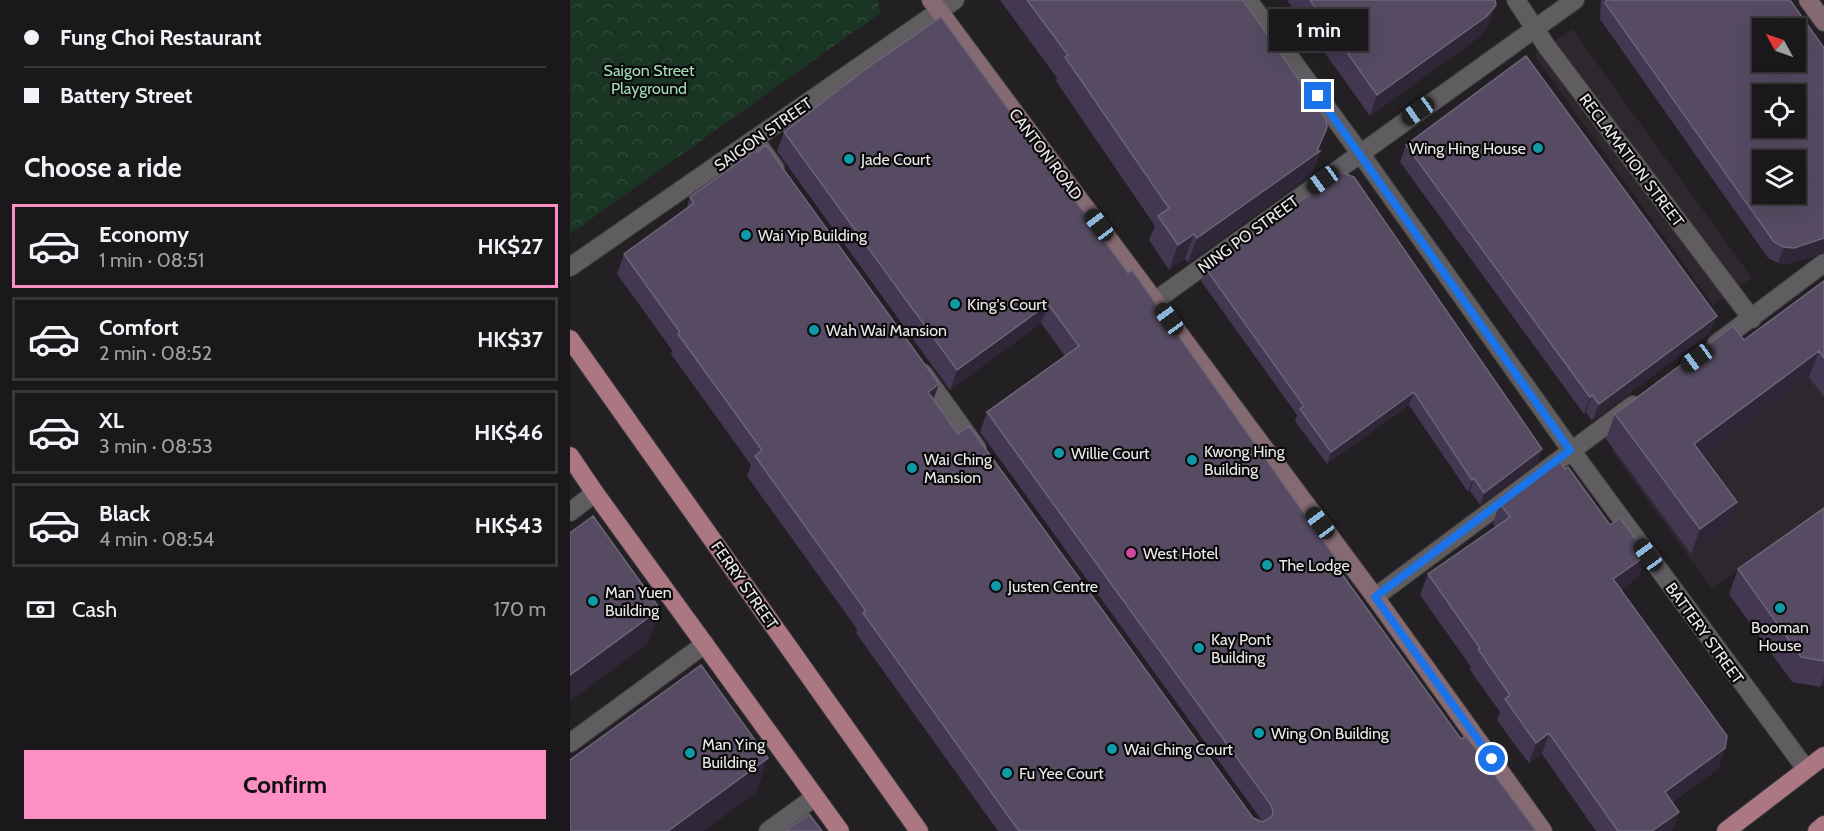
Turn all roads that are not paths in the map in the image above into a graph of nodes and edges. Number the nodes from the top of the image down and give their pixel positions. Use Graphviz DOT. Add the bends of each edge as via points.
graph roads {
  1 [pos="955,0"];
  2 [pos="1248,0"];
  3 [pos="1516,0"];
  4 [pos="1575,0"];
  5 [pos="1808,0"];
  6 [pos="935,6"];
  7 [pos="1824,22"];
  8 [pos="1536,28"];
  9 [pos="755,140"];
  10 [pos="1360,153"];
  11 [pos="783,179"];
  12 [pos="1824,263"];
  13 [pos="570,267"];
  14 [pos="1156,300"];
  15 [pos="1752,319"];
  16 [pos="570,339"];
  17 [pos="1704,353"];
  18 [pos="915,361"];
  19 [pos="1647,395"];
  20 [pos="1570,450"];
  21 [pos="570,456"];
  22 [pos="991,466"];
  23 [pos="595,494"];
  24 [pos="570,512"];
  25 [pos="1375,597"];
  26 [pos="705,644"];
  27 [pos="570,743"];
  28 [pos="1824,756"];
  29 [pos="1806,769"];
  30 [pos="816,797"];
  31 [pos="1824,825"];
  32 [pos="768,831"];
  33 [pos="840,831"];
  34 [pos="919,831"];
  35 [pos="1543,831"];
  36 [pos="1726,831"];
  37 [pos="1817,831"];
  1 -- 6 [label="street, SAIGON STREET"];
  2 -- 10 [label="street, BATTERY STREET"];
  3 -- 8 [label="street, RECLAMATION STREET"];
  4 -- 8 [label="street, NING PO STREET"];
  5 -- 7 [label="main road"];
  6 -- 9 [label="street, SAIGON STREET"];
  6 -- 14 [label="main road, CANTON ROAD"];
  8 -- 10 [label="street, NING PO STREET"];
  8 -- 15 [label="street, RECLAMATION STREET"];
  9 -- 11 [label="street"];
  9 -- 13 [label="street, SAIGON STREET"];
  10 -- 14 [label="street, NING PO STREET"];
  10 -- 20 [label="street, BATTERY STREET"];
  12 -- 15 [label="street"];
  14 -- 25 [label="main road, CANTON ROAD"];
  15 -- 17 [label="street"];
  16 -- 34 [label="main road, FERRY STREET"];
  18 -- 22 [label="street"];
  19 -- 20 [label="street"];
  20 -- 25 [label="street"];
  20 -- 29 [label="street, BATTERY STREET"];
  21 -- 23 [label="main road"];
  23 -- 24 [label="street"];
  23 -- 26 [label="main road"];
  25 -- 35 [label="main road, CANTON ROAD"];
  26 -- 27 [label="street"];
  26 -- 30 [label="main road"];
  28 -- 29 [label="main road"];
  29 -- 36 [label="main road"];
  30 -- 32 [label="street"];
  30 -- 33 [label="main road"];
  31 -- 37 [label="main road"];
}
